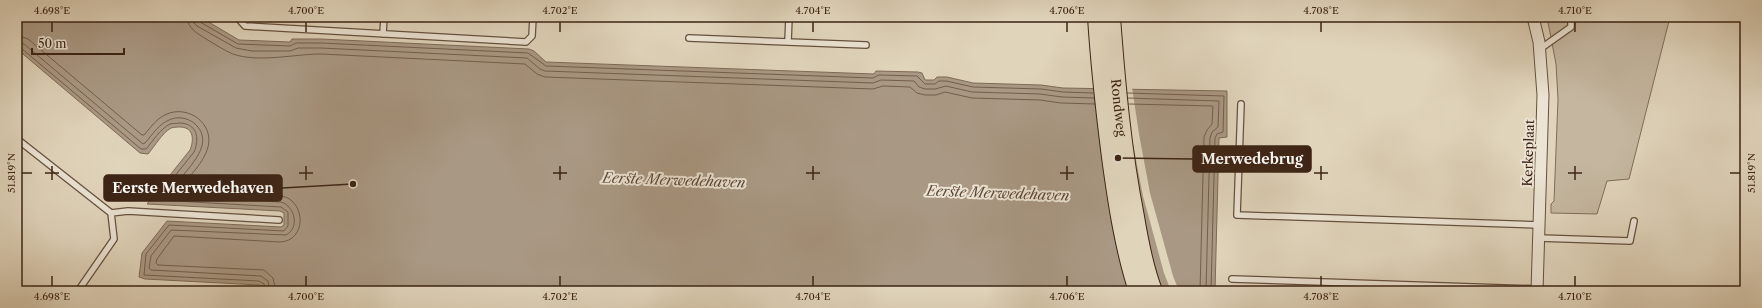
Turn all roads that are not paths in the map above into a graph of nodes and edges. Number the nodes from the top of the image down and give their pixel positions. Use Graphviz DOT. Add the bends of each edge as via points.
graph roads {
  1 [pos="237,17"];
  2 [pos="384,17"];
  3 [pos="533,17"];
  4 [pos="789,17"];
  5 [pos="1097,17"];
  6 [pos="1111,17"];
  7 [pos="1533,17"];
  8 [pos="1571,17"];
  9 [pos="383,34"];
  10 [pos="689,38"];
  11 [pos="788,42"];
  12 [pos="866,45"];
  13 [pos="1539,49"];
  14 [pos="1241,104"];
  15 [pos="17,139"];
  16 [pos="111,213"];
  17 [pos="279,220"];
  18 [pos="1634,221"];
  19 [pos="1540,225"];
  20 [pos="1539,238"];
  21 [pos="1232,279"];
  22 [pos="1537,290"];
  23 [pos="78,291"];
  24 [pos="1138,291"];
  25 [pos="1153,291"];
  1 -- 9 [label="lane" via="245,26"];
  2 -- 9 [label="lane"];
  3 -- 9 [label="lane" via="532,36 526,42"];
  4 -- 11 [label="lane"];
  5 -- 24 [label="main road, Rondweg" via="1102,82 1116,188"];
  6 -- 25 [label="main road, Rondweg" via="1129,189"];
  7 -- 13 [label="street, Kerkeplaat"];
  8 -- 13 [label="lane" via="1571,27"];
  10 -- 11 [label="lane"];
  11 -- 12 [label="lane"];
  13 -- 19 [label="street, Kerkeplaat" via="1543,95"];
  14 -- 19 [label="lane" via="1237,215"];
  15 -- 16 [label="lane"];
  16 -- 17 [label="lane" via="128,211"];
  16 -- 23 [label="lane" via="114,239"];
  18 -- 20 [label="lane" via="1630,241"];
  19 -- 20 [label="street, Kerkeplaat"];
  20 -- 22 [label="street, Kerkeplaat"];
  21 -- 22 [label="lane"];
}
